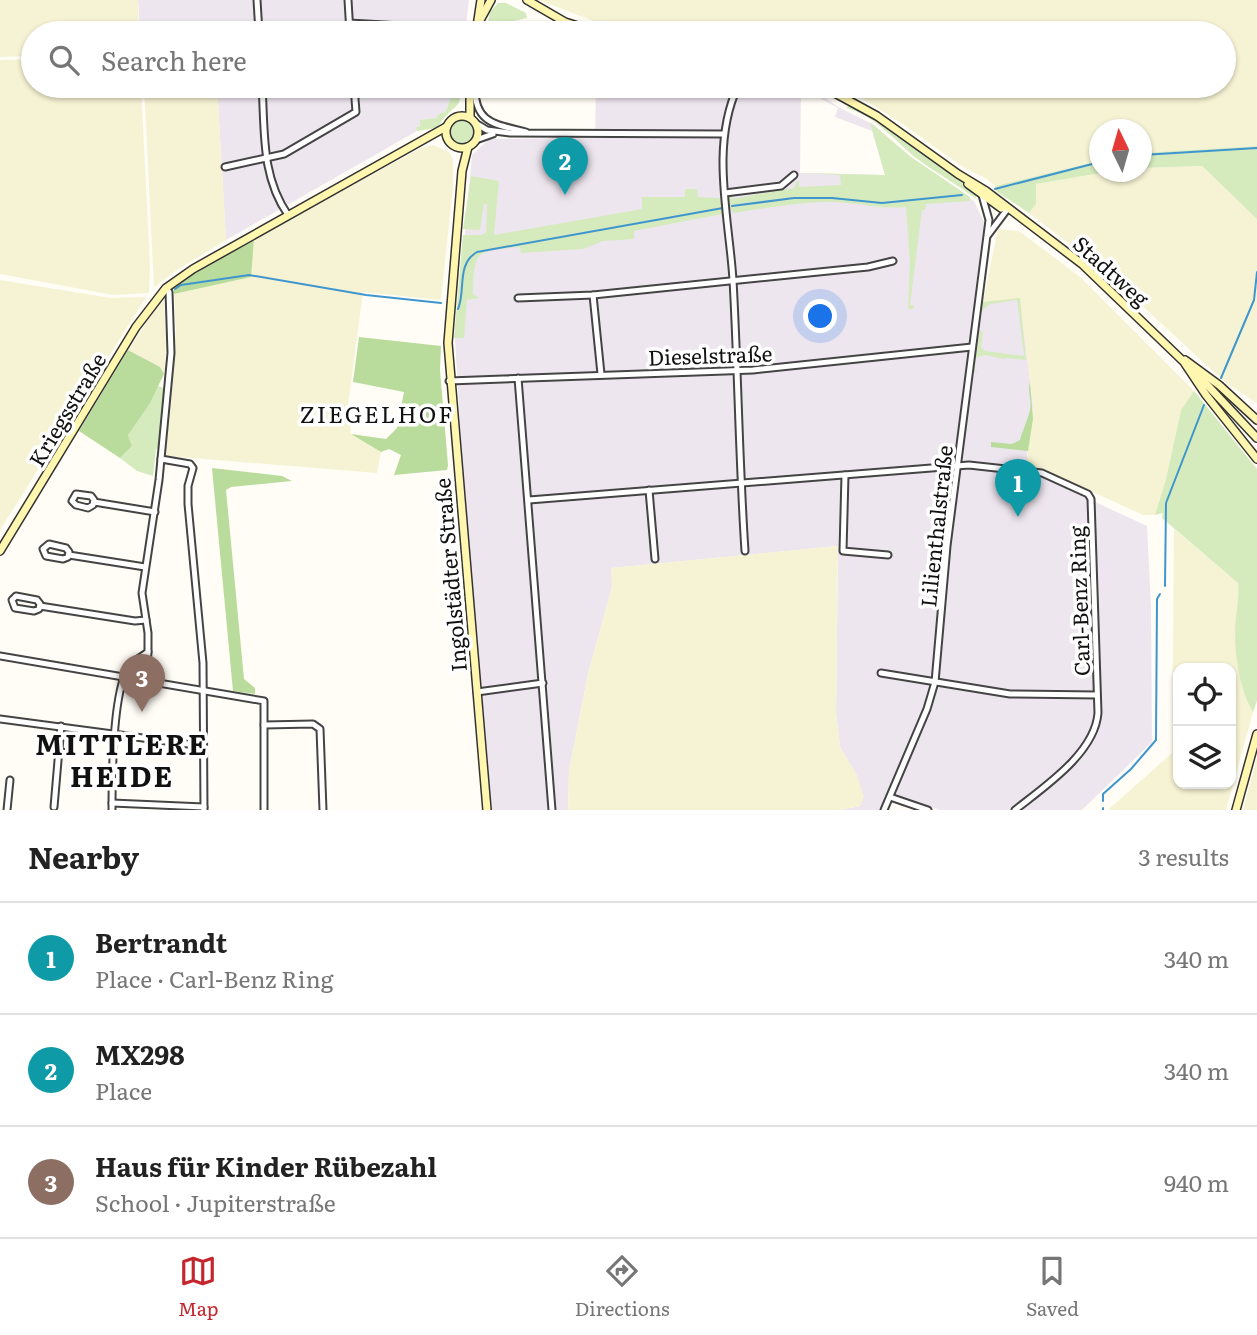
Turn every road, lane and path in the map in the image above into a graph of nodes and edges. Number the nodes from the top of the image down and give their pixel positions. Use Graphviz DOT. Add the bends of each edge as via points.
graph roads {
  1 [pos="257,0"];
  2 [pos="348,0"];
  3 [pos="479,0"];
  4 [pos="491,0"];
  5 [pos="526,1"];
  6 [pos="258,21"];
  7 [pos="349,21"];
  8 [pos="477,21"];
  9 [pos="480,21"];
  10 [pos="563,21"];
  11 [pos="263,98"];
  12 [pos="355,98"];
  13 [pos="467,98"];
  14 [pos="471,98"];
  15 [pos="475,98"];
  16 [pos="733,98"];
  17 [pos="844,98"];
  18 [pos="459,116"];
  19 [pos="470,118"];
  20 [pos="477,124"];
  21 [pos="446,127"];
  22 [pos="498,133"];
  23 [pos="532,134"];
  24 [pos="724,134"];
  25 [pos="447,139"];
  26 [pos="476,140"];
  27 [pos="418,145"];
  28 [pos="457,147"];
  29 [pos="468,147"];
  30 [pos="267,158"];
  31 [pos="225,167"];
  32 [pos="462,171"];
  33 [pos="958,174"];
  34 [pos="794,175"];
  35 [pos="725,193"];
  36 [pos="982,195"];
  37 [pos="1003,206"];
  38 [pos="288,215"];
  39 [pos="1016,216"];
  40 [pos="1000,218"];
  41 [pos="989,220"];
  42 [pos="1024,221"];
  43 [pos="987,238"];
  44 [pos="893,261"];
  45 [pos="733,281"];
  46 [pos="166,288"];
  47 [pos="593,295"];
  48 [pos="519,298"];
  49 [pos="972,347"];
  50 [pos="1173,350"];
  51 [pos="1184,362"];
  52 [pos="736,371"];
  53 [pos="601,374"];
  54 [pos="518,378"];
  55 [pos="449,381"];
  56 [pos="1257,420"];
  57 [pos="1257,438"];
  58 [pos="1257,458"];
  59 [pos="161,459"];
  60 [pos="957,466"];
  61 [pos="845,475"];
  62 [pos="740,483"];
  63 [pos="649,490"];
  64 [pos="529,500"];
  65 [pos="94,502"];
  66 [pos="155,512"];
  67 [pos="0,551"];
  68 [pos="745,551"];
  69 [pos="69,555"];
  70 [pos="888,555"];
  71 [pos="655,559"];
  72 [pos="145,567"];
  73 [pos="40,606"];
  74 [pos="146,620"];
  75 [pos="148,652"];
  76 [pos="0,656"];
  77 [pos="881,673"];
  78 [pos="123,678"];
  79 [pos="935,681"];
  80 [pos="146,682"];
  81 [pos="543,683"];
  82 [pos="204,691"];
  83 [pos="477,692"];
  84 [pos="1097,695"];
  85 [pos="0,719"];
  86 [pos="264,725"];
  87 [pos="61,726"];
  88 [pos="115,734"];
  89 [pos="1257,734"];
  90 [pos="203,746"];
  91 [pos="59,752"];
  92 [pos="72,753"];
  93 [pos="10,780"];
  94 [pos="890,797"];
  95 [pos="54,807"];
  96 [pos="112,807"];
  97 [pos="204,809"];
  98 [pos="8,810"];
  99 [pos="264,810"];
  100 [pos="323,810"];
  101 [pos="487,810"];
  102 [pos="552,810"];
  103 [pos="884,810"];
  104 [pos="928,810"];
  105 [pos="1015,810"];
  106 [pos="1236,810"];
  1 -- 6 [label="street"];
  2 -- 7 [label="street"];
  3 -- 8 [label="main road"];
  4 -- 9 [label="main road"];
  5 -- 10 [label="main road"];
  11 -- 30 [label="street"];
  12 -- 30 [label="street" via="356,112 284,154"];
  13 -- 18 [label="main road"];
  14 -- 19 [label="main road"];
  15 -- 23 [label="street" via="487,120"];
  16 -- 24 [label="street"];
  17 -- 33 [label="main road, Stadtweg"];
  18 -- 19 [label="main road"];
  18 -- 21 [label="main road"];
  19 -- 20 [label="main road"];
  20 -- 22 [label="street"];
  20 -- 26 [label="main road"];
  21 -- 25 [label="main road"];
  21 -- 27 [label="main road"];
  22 -- 23 [label="street"];
  22 -- 26 [label="street"];
  23 -- 24 [label="street"];
  24 -- 35 [label="street"];
  25 -- 27 [label="main road"];
  25 -- 28 [label="main road"];
  26 -- 29 [label="main road"];
  27 -- 38 [label="main road, Kriegsstraße"];
  28 -- 29 [label="main road"];
  28 -- 32 [label="main road"];
  29 -- 32 [label="main road"];
  30 -- 31 [label="street"];
  30 -- 38 [label="street" via="273,191"];
  32 -- 55 [label="main road, Ingolstädter Straße" via="447,337"];
  33 -- 36 [label="main road, Stadtweg"];
  33 -- 37 [label="main road, Stadtweg"];
  34 -- 35 [label="street" via="781,186"];
  35 -- 45 [label="street"];
  36 -- 37 [label="main road, Stadtweg"];
  36 -- 41 [label="street, Lilienthalstraße"];
  37 -- 39 [label="main road, Stadtweg"];
  37 -- 40 [label="street, Lilienthalstraße"];
  37 -- 41 [label="street, Lilienthalstraße"];
  37 -- 42 [label="main road, Stadtweg"];
  38 -- 46 [label="main road, Kriegsstraße"];
  39 -- 40 [label="street"];
  39 -- 42 [label="main road, Stadtweg"];
  40 -- 43 [label="street, Lilienthalstraße"];
  41 -- 43 [label="street, Lilienthalstraße"];
  42 -- 50 [label="main road, Stadtweg" via="1082,264"];
  43 -- 49 [label="street, Lilienthalstraße"];
  44 -- 45 [label="street"];
  45 -- 47 [label="street"];
  45 -- 52 [label="street"];
  46 -- 59 [label="street" via="171,353"];
  46 -- 67 [label="main road, Kriegsstraße" via="136,327"];
  47 -- 48 [label="street"];
  47 -- 53 [label="street"];
  49 -- 52 [label="street, Dieselstraße"];
  49 -- 60 [label="street, Lilienthalstraße"];
  50 -- 51 [label="main road"];
  50 -- 56 [label="main road"];
  51 -- 57 [label="main road"];
  51 -- 58 [label="main road"];
  52 -- 53 [label="street, Dieselstraße"];
  52 -- 62 [label="street"];
  53 -- 54 [label="street, Dieselstraße"];
  54 -- 55 [label="street, Dieselstraße"];
  54 -- 64 [label="street"];
  55 -- 83 [label="main road, Ingolstädter Straße"];
  59 -- 66 [label="street"];
  59 -- 82 [label="street" via="193,466 188,504"];
  60 -- 61 [label="street"];
  60 -- 79 [label="street, Lilienthalstraße"];
  60 -- 84 [label="street, Carl-Benz Ring" via="1037,472 1090,496"];
  61 -- 62 [label="street"];
  61 -- 70 [label="street" via="843,551"];
  62 -- 63 [label="street"];
  62 -- 68 [label="street"];
  63 -- 64 [label="street"];
  63 -- 71 [label="street"];
  64 -- 81 [label="street"];
  65 -- 66 [label="street"];
  66 -- 72 [label="street"];
  69 -- 69 [label="street" via="65,547 49,544 43,549 47,556 63,559"];
  69 -- 72 [label="street"];
  72 -- 74 [label="street"];
  73 -- 73 [label="street" via="36,599 18,596 12,600 17,608 34,611"];
  73 -- 74 [label="street"];
  74 -- 75 [label="street"];
  75 -- 78 [label="street" via="131,664"];
  75 -- 80 [label="street"];
  76 -- 78 [label="street"];
  77 -- 79 [label="street"];
  78 -- 80 [label="street"];
  78 -- 88 [label="street"];
  79 -- 84 [label="street" via="1010,694"];
  79 -- 94 [label="street, Lilienthalstraße"];
  80 -- 82 [label="street"];
  81 -- 83 [label="street"];
  81 -- 102 [label="street"];
  82 -- 86 [label="street" via="264,701"];
  82 -- 90 [label="street"];
  83 -- 101 [label="main road, Ingolstädter Straße"];
  84 -- 105 [label="street, Carl-Benz Ring" via="1096,726 1087,743 1060,773"];
  85 -- 87 [label="street"];
  86 -- 99 [label="street"];
  86 -- 100 [label="street" via="313,724 320,729"];
  87 -- 88 [label="street"];
  87 -- 91 [label="street"];
  88 -- 90 [label="street"];
  88 -- 96 [label="street"];
  89 -- 106 [label="main road"];
  90 -- 97 [label="street"];
  91 -- 92 [label="street"];
  91 -- 95 [label="street"];
  93 -- 98 [label="street"];
  94 -- 103 [label="street, Lilienthalstraße"];
  94 -- 104 [label="street"];
  96 -- 97 [label="street"];
}
